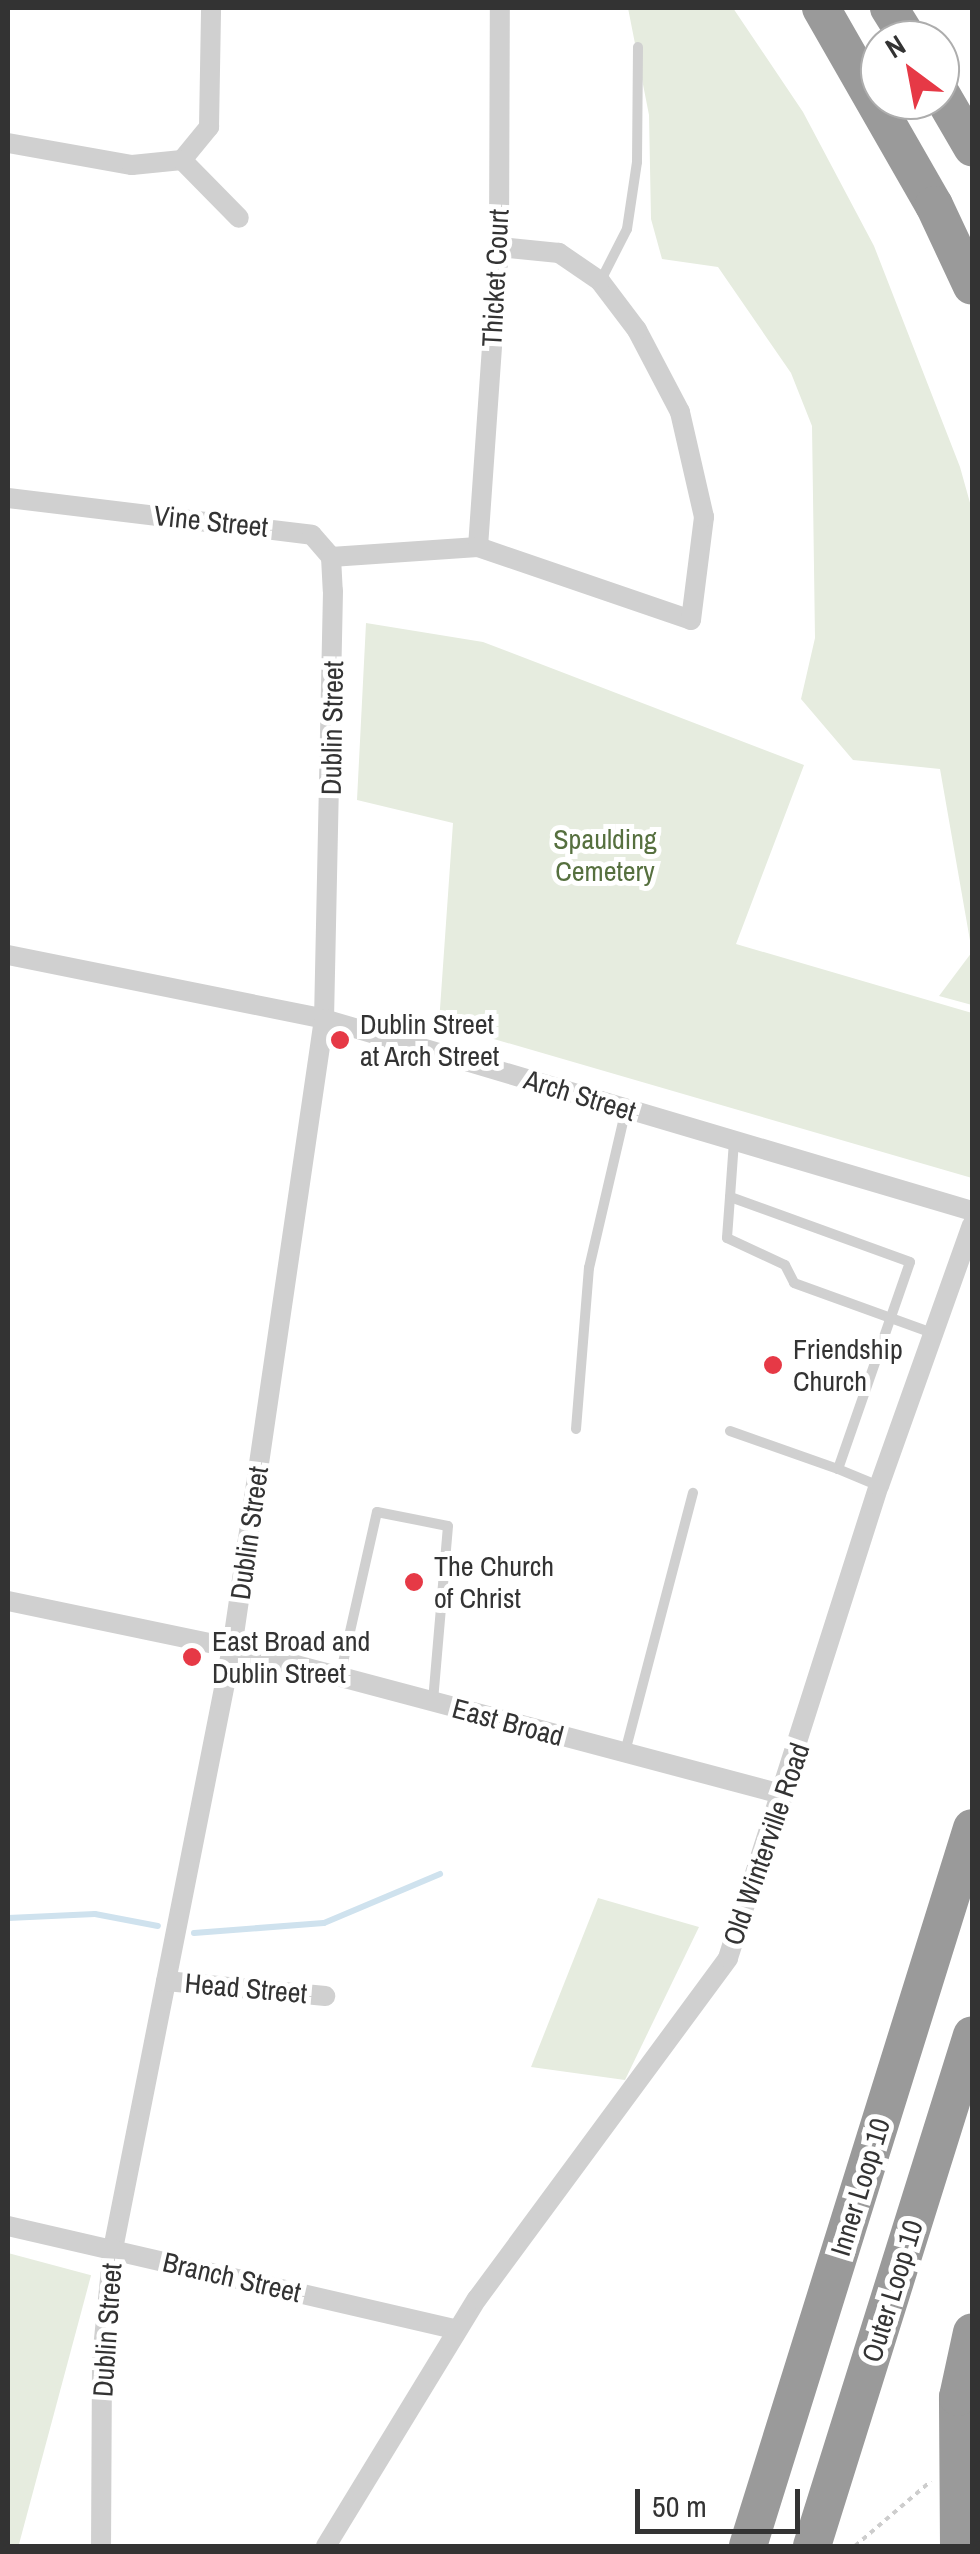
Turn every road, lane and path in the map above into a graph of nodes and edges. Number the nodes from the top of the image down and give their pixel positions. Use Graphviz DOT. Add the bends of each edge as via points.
graph roads {
  1 [pos="211,8"];
  2 [pos="500,8"];
  3 [pos="821,8"];
  4 [pos="638,47"];
  5 [pos="956,120"];
  6 [pos="8,143"];
  7 [pos="972,147"];
  8 [pos="182,160"];
  9 [pos="238,218"];
  10 [pos="500,247"];
  11 [pos="600,281"];
  12 [pos="972,286"];
  13 [pos="8,498"];
  14 [pos="478,547"];
  15 [pos="330,557"];
  16 [pos="8,955"];
  17 [pos="324,1020"];
  18 [pos="626,1108"];
  19 [pos="734,1141"];
  20 [pos="730,1198"];
  21 [pos="972,1211"];
  22 [pos="972,1225"];
  23 [pos="892,1320"];
  24 [pos="936,1334"];
  25 [pos="576,1429"];
  26 [pos="730,1431"];
  27 [pos="838,1469"];
  28 [pos="879,1486"];
  29 [pos="693,1493"];
  30 [pos="8,1601"];
  31 [pos="232,1648"];
  32 [pos="340,1677"];
  33 [pos="433,1702"];
  34 [pos="625,1753"];
  35 [pos="784,1795"];
  36 [pos="972,1828"];
  37 [pos="166,1981"];
  38 [pos="325,1996"];
  39 [pos="972,2035"];
  40 [pos="8,2226"];
  41 [pos="114,2249"];
  42 [pos="457,2330"];
  43 [pos="972,2332"];
  44 [pos="893,2513"];
  45 [pos="818,2529"];
  46 [pos="101,2546"];
  47 [pos="326,2546"];
  48 [pos="748,2546"];
  49 [pos="855,2546"];
  50 [pos="959,2546"];
  1 -- 8 [label="street" via="209,127"];
  2 -- 10 [label="street, Thicket Court"];
  3 -- 12 [label="highway" via="934,204"];
  4 -- 11 [label="lane" via="637,162 627,229"];
  5 -- 7 [label="highway"];
  6 -- 8 [label="street" via="132,164"];
  8 -- 9 [label="street"];
  10 -- 11 [label="street" via="559,254"];
  10 -- 14 [label="street, Thicket Court"];
  11 -- 14 [label="street" via="637,330 680,412 704,518 691,620"];
  13 -- 15 [label="street, Vine Street" via="291,530 312,535"];
  14 -- 15 [label="street"];
  15 -- 17 [label="street, Dublin Street"];
  16 -- 17 [label="street, Arch Street"];
  17 -- 18 [label="street, Arch Street"];
  17 -- 31 [label="street, Dublin Street"];
  18 -- 19 [label="street, Arch Street"];
  18 -- 25 [label="lane" via="590,1268"];
  19 -- 20 [label="lane"];
  19 -- 21 [label="street, Arch Street"];
  20 -- 23 [label="lane" via="727,1238 784,1264 794,1283"];
  20 -- 23 [label="lane" via="910,1262"];
  22 -- 24 [label="street, Old Winterville Road"];
  23 -- 24 [label="lane"];
  23 -- 27 [label="lane"];
  24 -- 28 [label="street, Old Winterville Road"];
  26 -- 27 [label="lane"];
  27 -- 28 [label="lane"];
  28 -- 35 [label="street, Old Winterville Road"];
  29 -- 34 [label="lane"];
  30 -- 31 [label="street, East Broad"];
  31 -- 32 [label="street, East Broad"];
  31 -- 37 [label="street, Dublin Street"];
  32 -- 33 [label="street, East Broad"];
  32 -- 33 [label="lane" via="377,1512 448,1526"];
  33 -- 34 [label="street, East Broad"];
  34 -- 35 [label="street, East Broad"];
  35 -- 42 [label="street, Old Winterville Road" via="728,1958"];
  36 -- 48 [label="highway, Inner Loop 10"];
  37 -- 38 [label="street, Head Street"];
  37 -- 41 [label="street, Dublin Street"];
  39 -- 45 [label="highway, Outer Loop 10"];
  40 -- 41 [label="street, Branch Street"];
  41 -- 42 [label="street, Branch Street"];
  41 -- 46 [label="street, Dublin Street" via="102,2360"];
  42 -- 47 [label="street, Old Winterville Road"];
  43 -- 50 [label="highway" via="958,2397"];
  44 -- 49 [label="path"];
}
